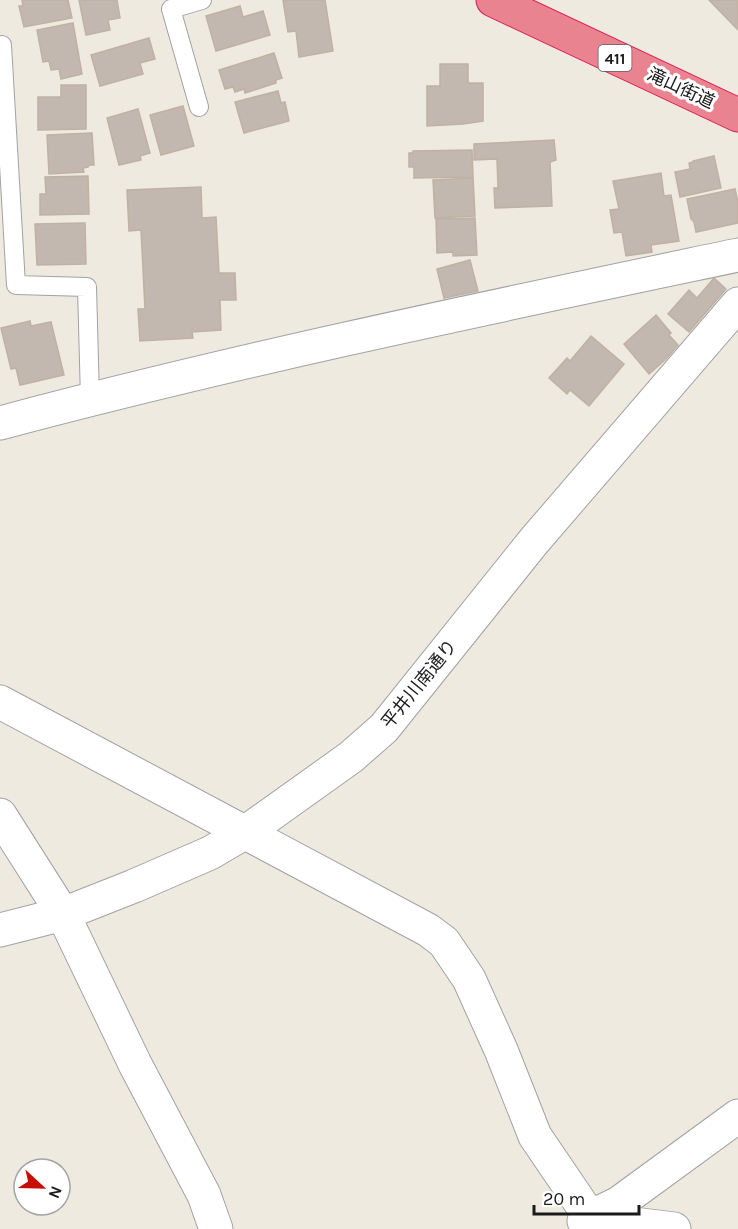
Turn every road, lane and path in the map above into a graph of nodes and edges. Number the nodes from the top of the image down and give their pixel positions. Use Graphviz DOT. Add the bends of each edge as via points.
graph roads {
  1 [pos="202,0"];
  2 [pos="493,0"];
  3 [pos="2,45"];
  4 [pos="200,107"];
  5 [pos="738,115"];
  6 [pos="738,255"];
  7 [pos="738,304"];
  8 [pos="90,399"];
  9 [pos="0,423"];
  10 [pos="0,702"];
  11 [pos="0,815"];
  12 [pos="246,832"];
  13 [pos="63,914"];
  14 [pos="0,930"];
  15 [pos="738,1116"];
  16 [pos="583,1223"];
  17 [pos="216,1229"];
  18 [pos="674,1229"];
  1 -- 4 [label="lane" via="171,9"];
  2 -- 5 [label="highway, 滝山街道 / 411"];
  3 -- 8 [label="lane" via="16,285 87,287"];
  6 -- 8 [label="street" via="348,338"];
  7 -- 12 [label="street, 平井川南通り" via="534,541 384,728 351,757"];
  8 -- 9 [label="street"];
  10 -- 12 [label="street"];
  11 -- 13 [label="street"];
  12 -- 13 [label="street, 平井川南通り" via="199,858"];
  12 -- 16 [label="street" via="444,942 468,979 535,1136"];
  13 -- 14 [label="street, 平井川南通り"];
  13 -- 17 [label="street" via="204,1195"];
  15 -- 16 [label="street" via="619,1203"];
  16 -- 18 [label="street" via="609,1221"];
}
